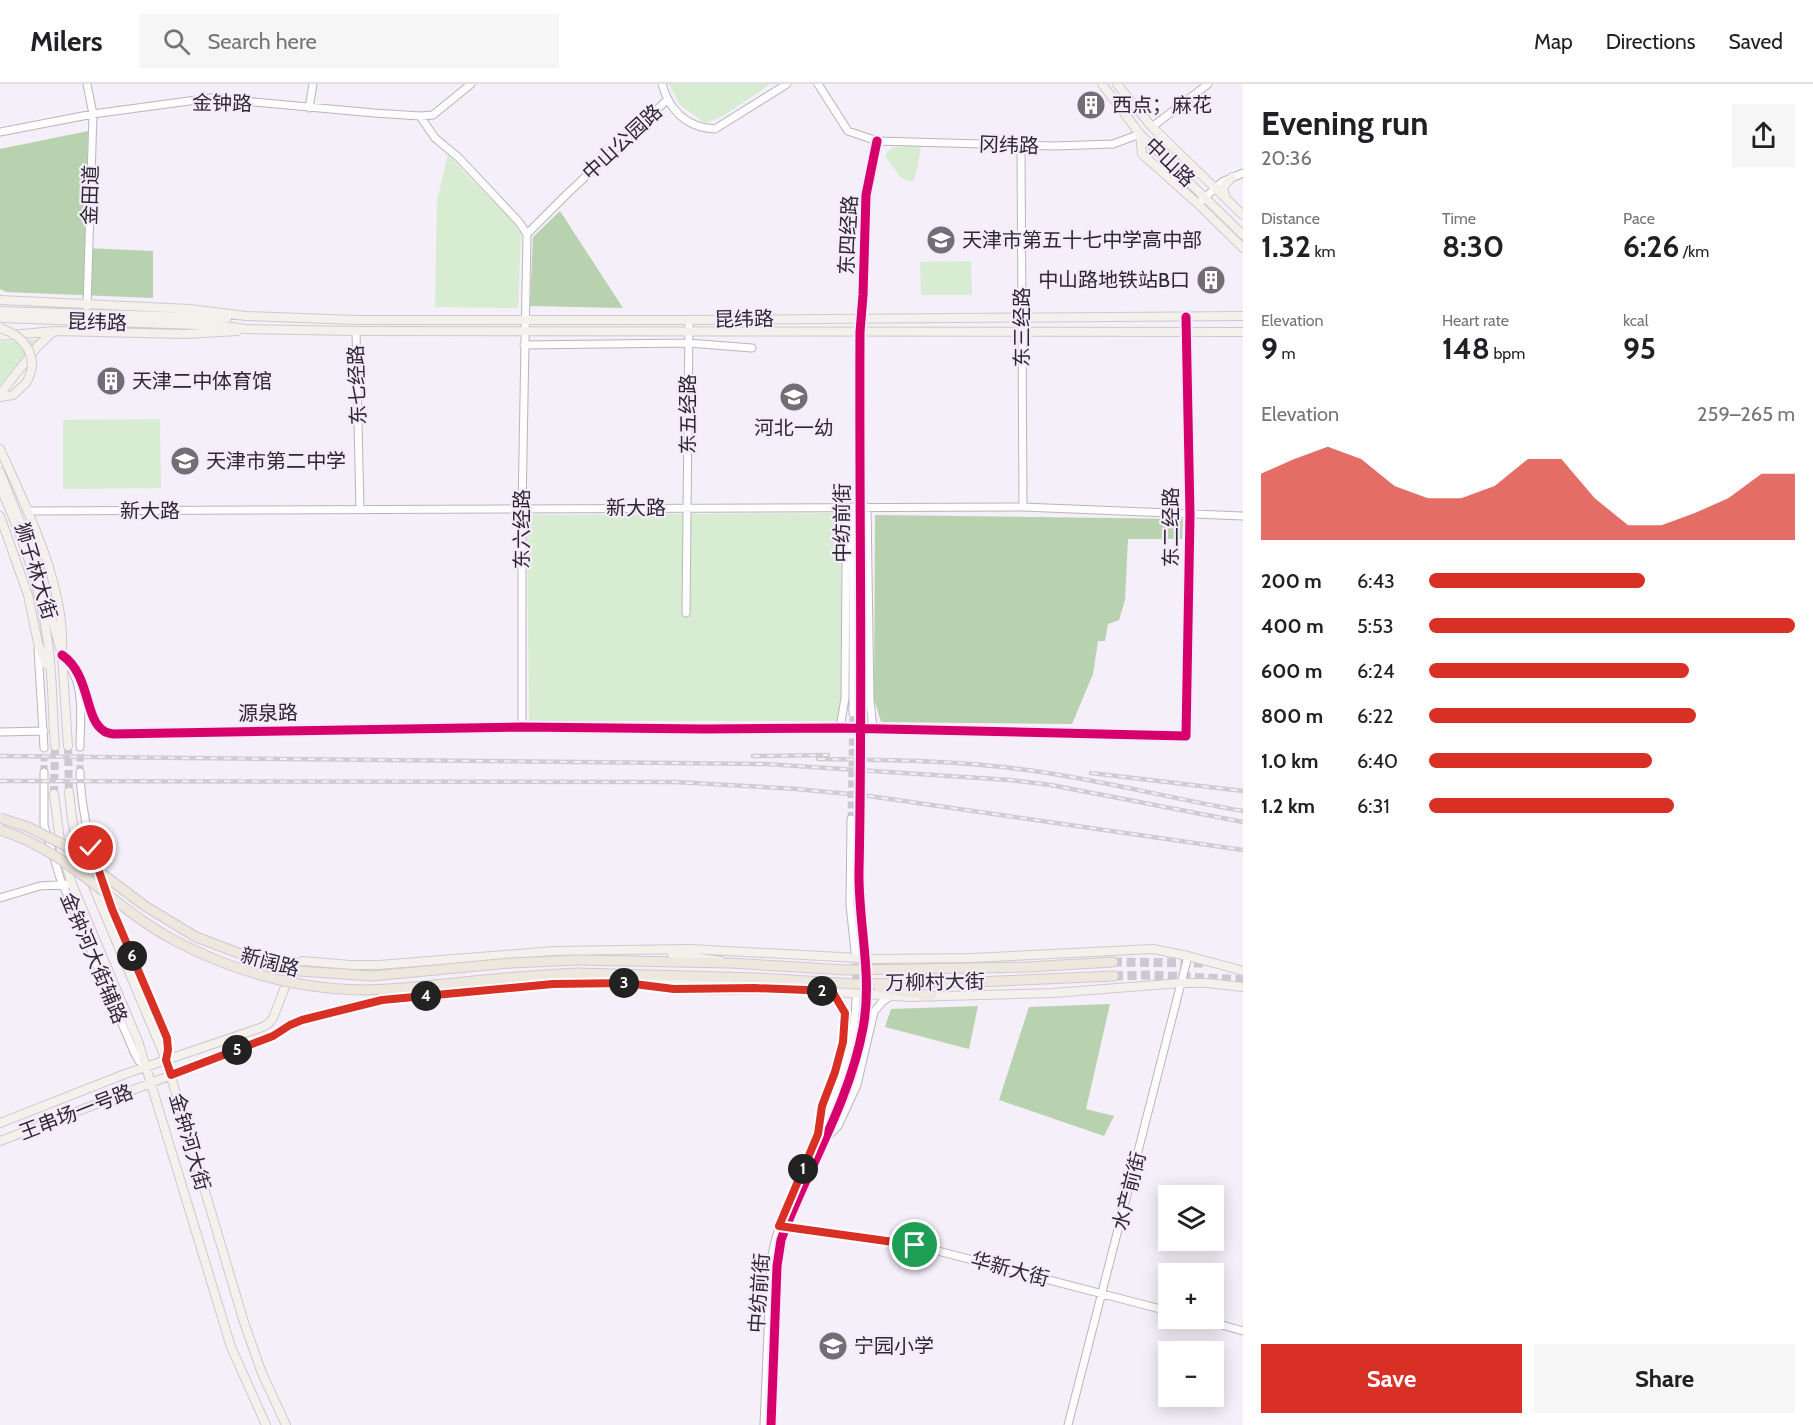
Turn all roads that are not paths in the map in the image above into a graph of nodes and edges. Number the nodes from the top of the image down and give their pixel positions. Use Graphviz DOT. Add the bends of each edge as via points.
graph roads {
  1 [pos="87,84"];
  2 [pos="313,84"];
  3 [pos="471,84"];
  4 [pos="662,84"];
  5 [pos="787,84"];
  6 [pos="818,84"];
  7 [pos="1102,84"];
  8 [pos="1117,84"];
  9 [pos="1208,84"];
  10 [pos="667,100"];
  11 [pos="309,108"];
  12 [pos="93,114"];
  13 [pos="420,116"];
  14 [pos="1152,127"];
  15 [pos="0,132"];
  16 [pos="1140,134"];
  17 [pos="877,141"];
  18 [pos="1022,146"];
  19 [pos="1243,173"];
  20 [pos="1232,177"];
  21 [pos="1216,188"];
  22 [pos="1206,198"];
  23 [pos="1226,198"];
  24 [pos="1198,204"];
  25 [pos="1243,215"];
  26 [pos="526,234"];
  27 [pos="1243,235"];
  28 [pos="1243,248"];
  29 [pos="1,300"];
  30 [pos="87,306"];
  31 [pos="0,311"];
  32 [pos="246,316"];
  33 [pos="1243,316"];
  34 [pos="1186,317"];
  35 [pos="0,318"];
  36 [pos="861,318"];
  37 [pos="1022,318"];
  38 [pos="524,320"];
  39 [pos="689,320"];
  40 [pos="194,322"];
  41 [pos="0,328"];
  42 [pos="246,329"];
  43 [pos="54,331"];
  44 [pos="356,331"];
  45 [pos="688,331"];
  46 [pos="524,332"];
  47 [pos="860,332"];
  48 [pos="1022,332"];
  49 [pos="1186,332"];
  50 [pos="1240,333"];
  51 [pos="0,336"];
  52 [pos="688,344"];
  53 [pos="524,345"];
  54 [pos="752,348"];
  55 [pos="0,396"];
  56 [pos="0,448"];
  57 [pos="0,472"];
  58 [pos="0,488"];
  59 [pos="860,507"];
  60 [pos="1023,507"];
  61 [pos="522,508"];
  62 [pos="687,508"];
  63 [pos="360,510"];
  64 [pos="28,511"];
  65 [pos="1190,515"];
  66 [pos="0,516"];
  67 [pos="1243,516"];
  68 [pos="686,613"];
  69 [pos="51,637"];
  70 [pos="38,643"];
  71 [pos="62,655"];
  72 [pos="50,671"];
  73 [pos="857,713"];
  74 [pos="522,726"];
  75 [pos="840,728"];
  76 [pos="873,728"];
  77 [pos="44,731"];
  78 [pos="0,732"];
  79 [pos="1186,736"];
  80 [pos="55,746"];
  81 [pos="68,746"];
  82 [pos="80,747"];
  83 [pos="44,748"];
  84 [pos="44,772"];
  85 [pos="80,772"];
  86 [pos="69,792"];
  87 [pos="54,794"];
  88 [pos="0,818"];
  89 [pos="851,819"];
  90 [pos="861,820"];
  91 [pos="0,830"];
  92 [pos="72,884"];
  93 [pos="62,885"];
  94 [pos="0,898"];
  95 [pos="641,951"];
  96 [pos="855,951"];
  97 [pos="865,951"];
  98 [pos="1188,956"];
  99 [pos="937,958"];
  100 [pos="577,960"];
  101 [pos="1113,962"];
  102 [pos="730,963"];
  103 [pos="859,970"];
  104 [pos="1243,971"];
  105 [pos="577,974"];
  106 [pos="1114,976"];
  107 [pos="758,978"];
  108 [pos="626,983"];
  109 [pos="1181,983"];
  110 [pos="856,984"];
  111 [pos="1243,987"];
  112 [pos="832,991"];
  113 [pos="891,996"];
  114 [pos="932,996"];
  115 [pos="856,999"];
  116 [pos="866,999"];
  117 [pos="156,1034"];
  118 [pos="138,1041"];
  119 [pos="166,1060"];
  120 [pos="147,1066"];
  121 [pos="171,1075"];
  122 [pos="152,1082"];
  123 [pos="0,1123"];
  124 [pos="818,1134"];
  125 [pos="826,1138"];
  126 [pos="0,1141"];
  127 [pos="783,1226"];
  128 [pos="1103,1293"];
  129 [pos="1158,1308"];
  130 [pos="1224,1326"];
  131 [pos="1243,1331"];
  132 [pos="266,1425"];
  133 [pos="286,1425"];
  134 [pos="764,1425"];
  135 [pos="771,1425"];
  136 [pos="1068,1425"];
  1 -- 12 [label="street, 金田道"];
  2 -- 11 [label="street"];
  3 -- 13 [label="street, 金钟路" via="433,115"];
  4 -- 10 [label="street"];
  5 -- 10 [label="street, 中山公园路" via="715,129 690,123"];
  6 -- 17 [label="street, 冈纬路" via="848,130"];
  7 -- 16 [label="main road, 中山路"];
  8 -- 14 [label="main road, 中山路"];
  9 -- 14 [label="street"];
  10 -- 26 [label="street, 中山公园路"];
  11 -- 12 [label="street, 金钟路" via="211,98"];
  11 -- 13 [label="street, 金钟路"];
  12 -- 15 [label="street, 金钟路"];
  12 -- 30 [label="street, 金田道"];
  13 -- 26 [label="street" via="435,138 519,222"];
  14 -- 21 [label="main road, 中山路"];
  16 -- 18 [label="street, 冈纬路" via="1113,144"];
  16 -- 22 [label="main road, 中山路"];
  16 -- 24 [label="main road" via="1142,154"];
  17 -- 18 [label="street, 冈纬路"];
  17 -- 36 [label="street, 东四经路" via="866,195"];
  18 -- 37 [label="street, 东三经路"];
  19 -- 20 [label="street"];
  20 -- 21 [label="street"];
  20 -- 23 [label="main road" via="1223,187"];
  21 -- 22 [label="street"];
  21 -- 23 [label="main road, 中山路"];
  22 -- 24 [label="street"];
  22 -- 27 [label="main road, 中山路"];
  23 -- 25 [label="main road, 中山路"];
  24 -- 28 [label="main road"];
  26 -- 38 [label="street, 东六经路"];
  29 -- 30 [label="main road"];
  30 -- 32 [label="main road" via="190,309"];
  31 -- 40 [label="main road, 昆纬路"];
  32 -- 38 [label="main road, 昆纬路"];
  32 -- 40 [label="main road"];
  33 -- 34 [label="main road, 昆纬路"];
  34 -- 37 [label="main road, 昆纬路"];
  34 -- 49 [label="street, 东二经路"];
  35 -- 40 [label="main road, 昆纬路"];
  36 -- 37 [label="main road, 昆纬路"];
  36 -- 39 [label="main road, 昆纬路"];
  36 -- 47 [label="street, 东四经路"];
  37 -- 48 [label="street, 东三经路"];
  38 -- 39 [label="main road, 昆纬路"];
  38 -- 46 [label="street, 东六经路"];
  39 -- 45 [label="street, 东五经路"];
  40 -- 42 [label="main road"];
  41 -- 55 [label="main road, bridge" via="25,342 33,364 22,388 13,395"];
  42 -- 43 [label="main road" via="186,334"];
  42 -- 44 [label="main road, 昆纬路"];
  43 -- 51 [label="main road"];
  43 -- 55 [label="main road"];
  44 -- 46 [label="main road, 昆纬路"];
  44 -- 63 [label="street, 东七经路"];
  45 -- 46 [label="main road, 昆纬路"];
  45 -- 47 [label="main road, 昆纬路"];
  45 -- 52 [label="street, 东五经路"];
  46 -- 53 [label="street, 东六经路"];
  47 -- 48 [label="main road, 昆纬路"];
  47 -- 59 [label="street, 中纺前街"];
  48 -- 49 [label="main road, 昆纬路"];
  48 -- 60 [label="street, 东三经路"];
  49 -- 50 [label="main road, 昆纬路"];
  49 -- 65 [label="street, 东二经路"];
  52 -- 53 [label="street"];
  52 -- 54 [label="street"];
  52 -- 62 [label="street, 东五经路"];
  53 -- 61 [label="street, 东六经路"];
  56 -- 64 [label="main road"];
  57 -- 69 [label="main road, 狮子林大街" via="34,556"];
  58 -- 69 [label="main road, 狮子林大街" via="29,560"];
  59 -- 60 [label="street, 新大路"];
  59 -- 62 [label="street, 新大路"];
  59 -- 73 [label="street"];
  59 -- 75 [label="street" via="848,518"];
  59 -- 76 [label="street"];
  60 -- 65 [label="street, 新大路"];
  61 -- 62 [label="street, 新大路"];
  61 -- 63 [label="street, 新大路"];
  61 -- 74 [label="street, 东六经路"];
  62 -- 68 [label="street, 东五经路"];
  63 -- 64 [label="street, 新大路"];
  64 -- 71 [label="main road" via="60,613"];
  65 -- 67 [label="street, 新大路"];
  65 -- 79 [label="street, 东二经路"];
  66 -- 70 [label="main road" via="28,595"];
  69 -- 71 [label="main road"];
  69 -- 72 [label="main road"];
  70 -- 72 [label="main road"];
  70 -- 77 [label="street"];
  71 -- 74 [label="street, 源泉路" via="78,671 97,723 113,734"];
  71 -- 81 [label="main road"];
  71 -- 82 [label="street" via="74,673 80,696"];
  72 -- 80 [label="main road"];
  74 -- 75 [label="street, 源泉路"];
  75 -- 76 [label="street, 源泉路"];
  76 -- 79 [label="street, 源泉路"];
  77 -- 78 [label="street"];
  77 -- 83 [label="street"];
  84 -- 93 [label="street, 金钟河大街辅路" via="44,825"];
  85 -- 119 [label="street, 金钟河大街辅路" via="81,800 91,848 112,909 167,1038"];
  86 -- 117 [label="main road, 金钟河大街" via="78,850"];
  87 -- 92 [label="main road, 金钟河大街" via="61,849"];
  88 -- 100 [label="highway, 新阔路, bridge" via="64,845 145,906 196,937 262,962 299,971 372,976"];
  89 -- 96 [label="street" via="850,905"];
  90 -- 97 [label="street" via="859,902"];
  91 -- 105 [label="highway, 新阔路, bridge" via="68,864 171,939 245,971 319,986 364,990"];
  92 -- 93 [label="street"];
  92 -- 118 [label="main road, 金钟河大街"];
  93 -- 94 [label="street" via="40,886"];
  93 -- 120 [label="street, 金钟河大街辅路" via="134,1052"];
  95 -- 99 [label="main road" via="690,949 852,958"];
  95 -- 102 [label="main road"];
  95 -- 119 [label="main road, 王串场一号路" via="554,951 379,965 303,961 292,969 277,1011 268,1024"];
  98 -- 99 [label="main road" via="1153,949"];
  98 -- 104 [label="main road"];
  98 -- 109 [label="street, 水产前街"];
  99 -- 103 [label="main road"];
  100 -- 102 [label="highway, 万柳村大街"];
  101 -- 103 [label="highway, 万柳村大街"];
  102 -- 103 [label="highway, 万柳村大街"];
  105 -- 107 [label="highway, 万柳村大街"];
  106 -- 110 [label="highway, 万柳村大街"];
  107 -- 108 [label="main road"];
  107 -- 110 [label="highway, 万柳村大街"];
  108 -- 112 [label="main road" via="674,989"];
  108 -- 121 [label="main road, 王串场一号路" via="542,985 382,1000 302,1020 273,1036"];
  109 -- 111 [label="main road"];
  109 -- 114 [label="main road" via="1053,993"];
  109 -- 128 [label="street, 水产前街"];
  110 -- 114 [label="highway"];
  112 -- 113 [label="main road"];
  112 -- 124 [label="street" via="845,1013 846,1024 822,1106"];
  113 -- 114 [label="main road"];
  113 -- 125 [label="street" via="874,1012 857,1085 838,1125"];
  115 -- 124 [label="street" via="854,1034 845,1067"];
  116 -- 125 [label="street, 中纺前街" via="855,1063"];
  117 -- 118 [label="main road" via="151,1045 144,1046"];
  117 -- 119 [label="main road, 金钟河大街"];
  118 -- 120 [label="main road, 金钟河大街"];
  119 -- 120 [label="main road, 王串场一号路"];
  119 -- 121 [label="main road, 金钟河大街"];
  120 -- 122 [label="main road, 金钟河大街"];
  120 -- 123 [label="main road, 王串场一号路"];
  121 -- 122 [label="main road, 王串场一号路"];
  121 -- 133 [label="main road, 金钟河大街" via="240,1311"];
  122 -- 126 [label="main road, 王串场一号路"];
  122 -- 132 [label="main road, 金钟河大街" via="231,1347"];
  124 -- 127 [label="street"];
  125 -- 127 [label="street, 中纺前街"];
  127 -- 128 [label="street, 华新大街" via="915,1245"];
  127 -- 134 [label="street" via="775,1239 771,1263"];
  127 -- 135 [label="street, 中纺前街" via="777,1266"];
  128 -- 129 [label="street, 华新大街"];
  128 -- 136 [label="street, 水产前街"];
  130 -- 131 [label="street"];
}
